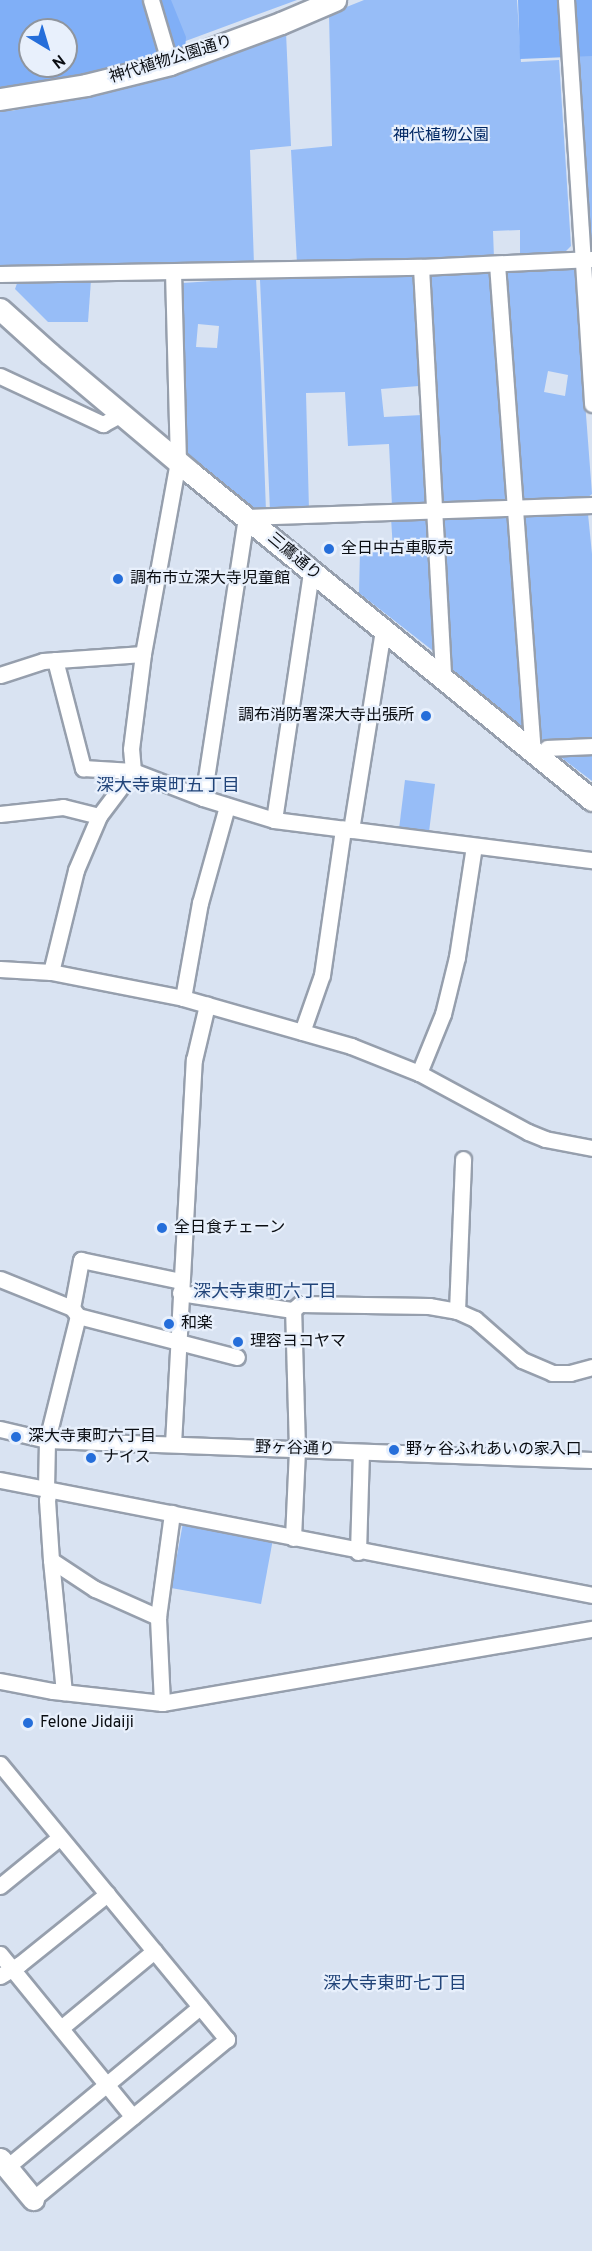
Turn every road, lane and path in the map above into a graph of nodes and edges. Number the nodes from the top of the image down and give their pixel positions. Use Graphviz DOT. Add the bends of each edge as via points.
graph roads {
  1 [pos="151,0"];
  2 [pos="335,0"];
  3 [pos="566,0"];
  4 [pos="170,64"];
  5 [pos="0,99"];
  6 [pos="587,260"];
  7 [pos="497,264"];
  8 [pos="421,267"];
  9 [pos="173,272"];
  10 [pos="0,274"];
  11 [pos="0,309"];
  12 [pos="0,376"];
  13 [pos="592,404"];
  14 [pos="121,414"];
  15 [pos="178,462"];
  16 [pos="592,505"];
  17 [pos="515,508"];
  18 [pos="435,510"];
  19 [pos="246,517"];
  20 [pos="312,571"];
  21 [pos="383,630"];
  22 [pos="143,654"];
  23 [pos="55,660"];
  24 [pos="0,675"];
  25 [pos="443,678"];
  26 [pos="592,746"];
  27 [pos="540,750"];
  28 [pos="133,771"];
  29 [pos="203,798"];
  30 [pos="592,800"];
  31 [pos="227,806"];
  32 [pos="0,814"];
  33 [pos="99,816"];
  34 [pos="274,820"];
  35 [pos="347,830"];
  36 [pos="474,846"];
  37 [pos="592,860"];
  38 [pos="0,969"];
  39 [pos="51,972"];
  40 [pos="183,998"];
  41 [pos="207,1005"];
  42 [pos="302,1032"];
  43 [pos="419,1073"];
  44 [pos="592,1149"];
  45 [pos="463,1159"];
  46 [pos="0,1279"];
  47 [pos="180,1287"];
  48 [pos="293,1310"];
  49 [pos="457,1311"];
  50 [pos="75,1312"];
  51 [pos="180,1340"];
  52 [pos="237,1357"];
  53 [pos="592,1367"];
  54 [pos="0,1429"];
  55 [pos="47,1440"];
  56 [pos="173,1444"];
  57 [pos="297,1449"];
  58 [pos="361,1452"];
  59 [pos="592,1460"];
  60 [pos="0,1480"];
  61 [pos="48,1490"];
  62 [pos="172,1514"];
  63 [pos="293,1538"];
  64 [pos="358,1552"];
  65 [pos="51,1560"];
  66 [pos="592,1595"];
  67 [pos="158,1617"];
  68 [pos="592,1629"];
  69 [pos="0,1681"];
  70 [pos="64,1692"];
  71 [pos="162,1703"];
  72 [pos="0,1764"];
  73 [pos="12,1779"];
  74 [pos="0,1789"];
  75 [pos="60,1837"];
  76 [pos="0,1886"];
  77 [pos="107,1894"];
  78 [pos="154,1951"];
  79 [pos="0,1954"];
  80 [pos="6,1973"];
  81 [pos="200,2007"];
  82 [pos="61,2028"];
  83 [pos="106,2084"];
  84 [pos="133,2116"];
  85 [pos="4,2163"];
  86 [pos="33,2199"];
  1 -- 4 [label="street"];
  2 -- 4 [label="main road, 神代植物公園通り"];
  3 -- 6 [label="street"];
  4 -- 5 [label="main road, 神代植物公園通り" via="86,85"];
  6 -- 7 [label="street"];
  6 -- 13 [label="street"];
  7 -- 8 [label="street"];
  7 -- 17 [label="street"];
  8 -- 9 [label="street"];
  8 -- 18 [label="street"];
  9 -- 10 [label="street"];
  9 -- 15 [label="street"];
  11 -- 14 [label="main road, 三鷹通り"];
  12 -- 14 [label="street" via="103,424"];
  14 -- 15 [label="main road, 三鷹通り"];
  15 -- 19 [label="main road, 三鷹通り"];
  15 -- 22 [label="street"];
  16 -- 17 [label="street"];
  17 -- 18 [label="street"];
  17 -- 27 [label="street"];
  18 -- 19 [label="street"];
  18 -- 25 [label="street"];
  19 -- 20 [label="main road, 三鷹通り"];
  19 -- 29 [label="street"];
  20 -- 21 [label="main road, 三鷹通り"];
  20 -- 34 [label="street"];
  21 -- 25 [label="main road, 三鷹通り"];
  21 -- 35 [label="street"];
  22 -- 23 [label="street"];
  22 -- 28 [label="street" via="131,749"];
  23 -- 24 [label="street"];
  23 -- 28 [label="street" via="83,768"];
  25 -- 27 [label="main road, 三鷹通り"];
  26 -- 27 [label="street"];
  27 -- 30 [label="main road, 三鷹通り"];
  28 -- 29 [label="street"];
  28 -- 33 [label="street"];
  29 -- 31 [label="street"];
  31 -- 34 [label="street"];
  31 -- 40 [label="street" via="200,903"];
  32 -- 33 [label="street" via="63,807"];
  33 -- 39 [label="street" via="76,870"];
  34 -- 35 [label="street"];
  35 -- 36 [label="street"];
  35 -- 42 [label="street" via="322,975"];
  36 -- 37 [label="street"];
  36 -- 43 [label="street" via="457,957 443,1014"];
  38 -- 39 [label="street"];
  39 -- 40 [label="street"];
  40 -- 41 [label="street"];
  41 -- 42 [label="street"];
  41 -- 47 [label="street" via="194,1060"];
  42 -- 43 [label="street"];
  43 -- 44 [label="street" via="528,1132"];
  45 -- 49 [label="street"];
  46 -- 50 [label="street"];
  47 -- 48 [label="street"];
  47 -- 50 [label="street" via="81,1260"];
  47 -- 51 [label="street"];
  48 -- 49 [label="street" via="300,1304 377,1303"];
  48 -- 57 [label="street"];
  49 -- 53 [label="street" via="476,1319 522,1359 552,1373"];
  50 -- 51 [label="street"];
  50 -- 55 [label="street"];
  51 -- 52 [label="street"];
  51 -- 56 [label="street"];
  54 -- 55 [label="street, 野ヶ谷通り"];
  55 -- 56 [label="street, 野ヶ谷通り"];
  55 -- 61 [label="street"];
  56 -- 57 [label="street, 野ヶ谷通り"];
  57 -- 58 [label="street, 野ヶ谷通り"];
  57 -- 63 [label="street"];
  58 -- 59 [label="street, 野ヶ谷通り"];
  58 -- 64 [label="street"];
  60 -- 61 [label="street"];
  61 -- 62 [label="street"];
  61 -- 65 [label="street"];
  62 -- 63 [label="street"];
  62 -- 67 [label="street"];
  63 -- 64 [label="street"];
  64 -- 66 [label="street"];
  65 -- 67 [label="street" via="95,1589"];
  65 -- 70 [label="street"];
  67 -- 71 [label="street"];
  68 -- 71 [label="street"];
  69 -- 70 [label="street"];
  70 -- 71 [label="street"];
  72 -- 73 [label="street"];
  73 -- 74 [label="street"];
  73 -- 75 [label="street"];
  75 -- 76 [label="street"];
  75 -- 77 [label="street"];
  77 -- 78 [label="street"];
  77 -- 80 [label="street"];
  78 -- 81 [label="street"];
  78 -- 82 [label="street"];
  79 -- 80 [label="street"];
  80 -- 82 [label="street"];
  81 -- 83 [label="street"];
  81 -- 84 [label="street" via="227,2039"];
  82 -- 83 [label="street"];
  83 -- 84 [label="street"];
  83 -- 85 [label="street"];
  84 -- 86 [label="street"];
  85 -- 86 [label="main road"];
}
